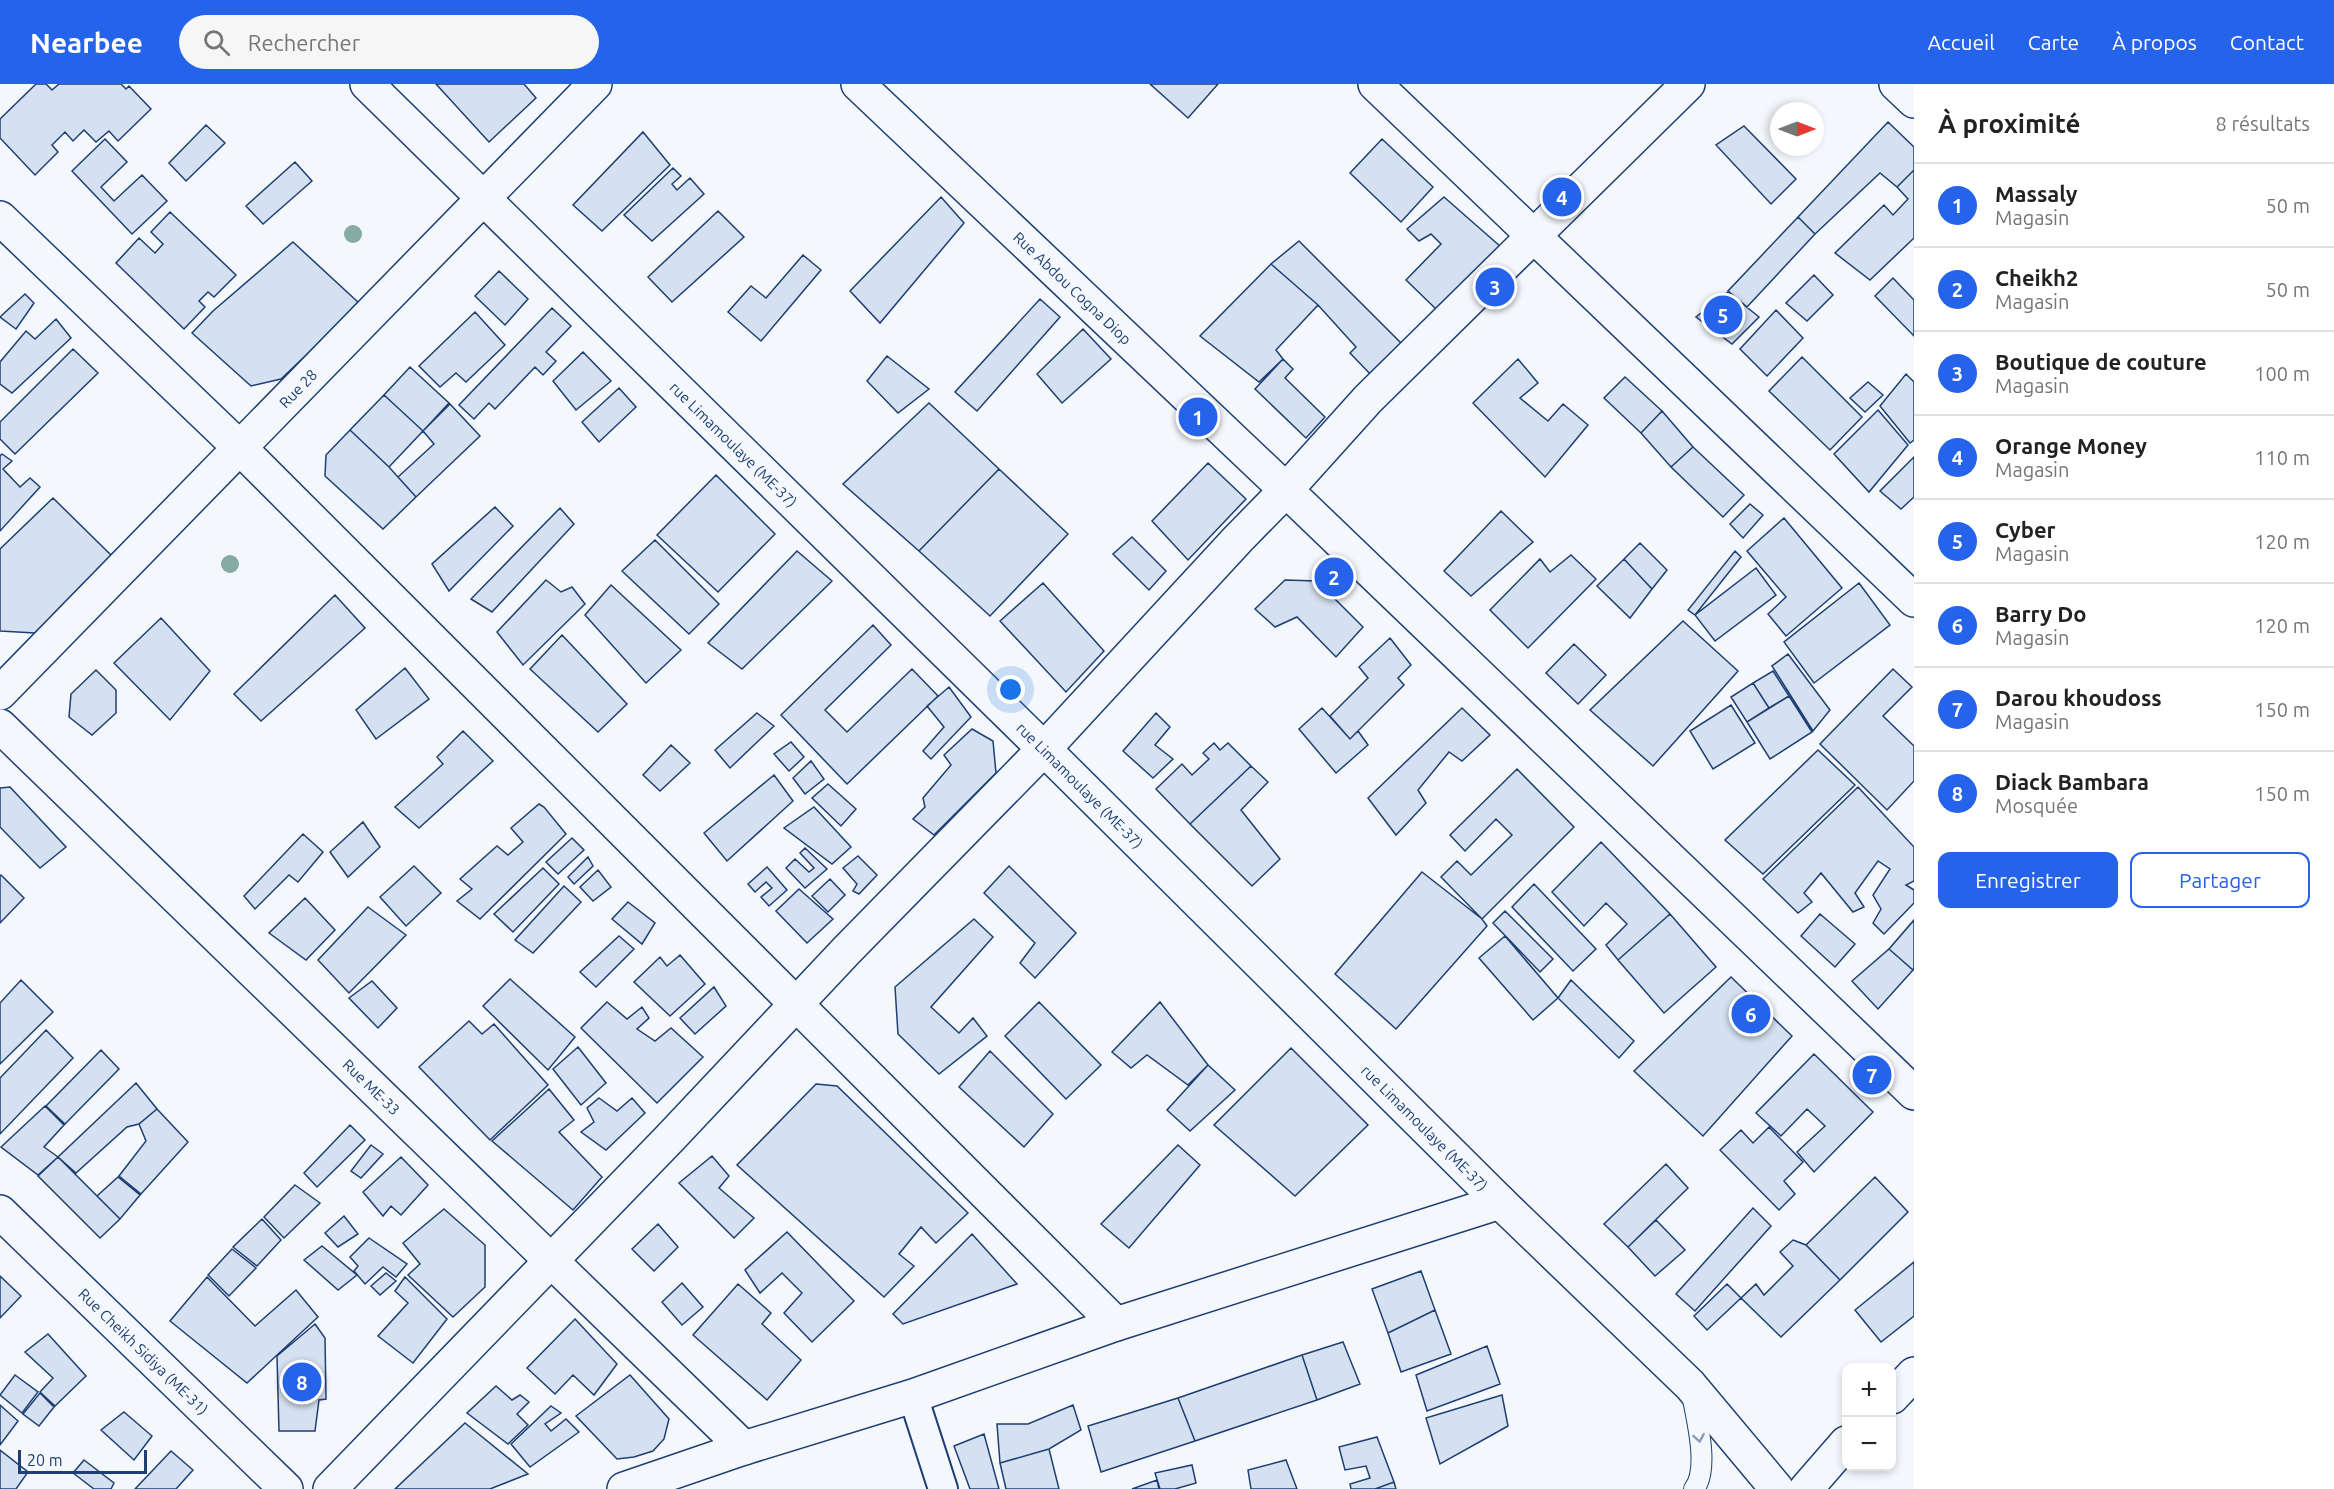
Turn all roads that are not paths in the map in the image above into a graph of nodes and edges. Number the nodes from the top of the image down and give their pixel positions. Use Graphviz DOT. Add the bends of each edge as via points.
graph roads {
  1 [pos="367,84"];
  2 [pos="595,84"];
  3 [pos="858,84"];
  4 [pos="1376,84"];
  5 [pos="1688,84"];
  6 [pos="1896,84"];
  7 [pos="1914,101"];
  8 [pos="482,199"];
  9 [pos="0,218"];
  10 [pos="1535,237"];
  11 [pos="240,448"];
  12 [pos="1287,490"];
  13 [pos="1914,600"];
  14 [pos="0,693"];
  15 [pos="0,726"];
  16 [pos="1044,749"];
  17 [pos="796,1006"];
  18 [pos="1914,1093"];
  19 [pos="1500,1202"];
  20 [pos="0,1212"];
  21 [pos="549,1261"];
  22 [pos="1116,1324"];
  23 [pos="1914,1374"];
  24 [pos="1690,1385"];
  25 [pos="1896,1393"];
  26 [pos="913,1396"];
  27 [pos="744,1448"];
  28 [pos="1842,1448"];
  29 [pos="286,1489"];
  30 [pos="330,1489"];
  31 [pos="624,1489"];
  32 [pos="943,1489"];
  33 [pos="1694,1489"];
  34 [pos="1777,1489"];
  35 [pos="1806,1489"];
  1 -- 8 [label="street, rue Limamoulaye (ME-37)"];
  2 -- 8 [label="street, Rue 28"];
  3 -- 12 [label="street, Rue Abdou Cogna Diop"];
  4 -- 10 [label="street"];
  5 -- 10 [label="street"];
  6 -- 7 [label="street"];
  8 -- 11 [label="street, Rue 28"];
  8 -- 16 [label="street, rue Limamoulaye (ME-37)"];
  9 -- 11 [label="street"];
  10 -- 12 [label="street" via="1368,399"];
  10 -- 13 [label="street"];
  11 -- 14 [label="street, Rue 28"];
  11 -- 17 [label="street"];
  12 -- 16 [label="street"];
  12 -- 18 [label="street, Rue Abdou Cogna Diop"];
  15 -- 21 [label="street, Rue ME-33"];
  16 -- 17 [label="street"];
  16 -- 19 [label="street, rue Limamoulaye (ME-37)"];
  17 -- 21 [label="street"];
  17 -- 22 [label="street"];
  19 -- 22 [label="street"];
  19 -- 24 [label="street, rue Limamoulaye (ME-37)"];
  20 -- 29 [label="street, Rue Cheikh Sidiya (ME-31)"];
  21 -- 27 [label="street, Rue ME-33"];
  21 -- 30 [label="street"];
  22 -- 26 [label="street"];
  23 -- 25 [label="street"];
  24 -- 33 [label="lane, one-way" via="1702,1454"];
  24 -- 34 [label="street, rue Limamoulaye (ME-37)"];
  26 -- 27 [label="street"];
  26 -- 32 [label="street"];
  27 -- 31 [label="street"];
  28 -- 35 [label="street"];
}
